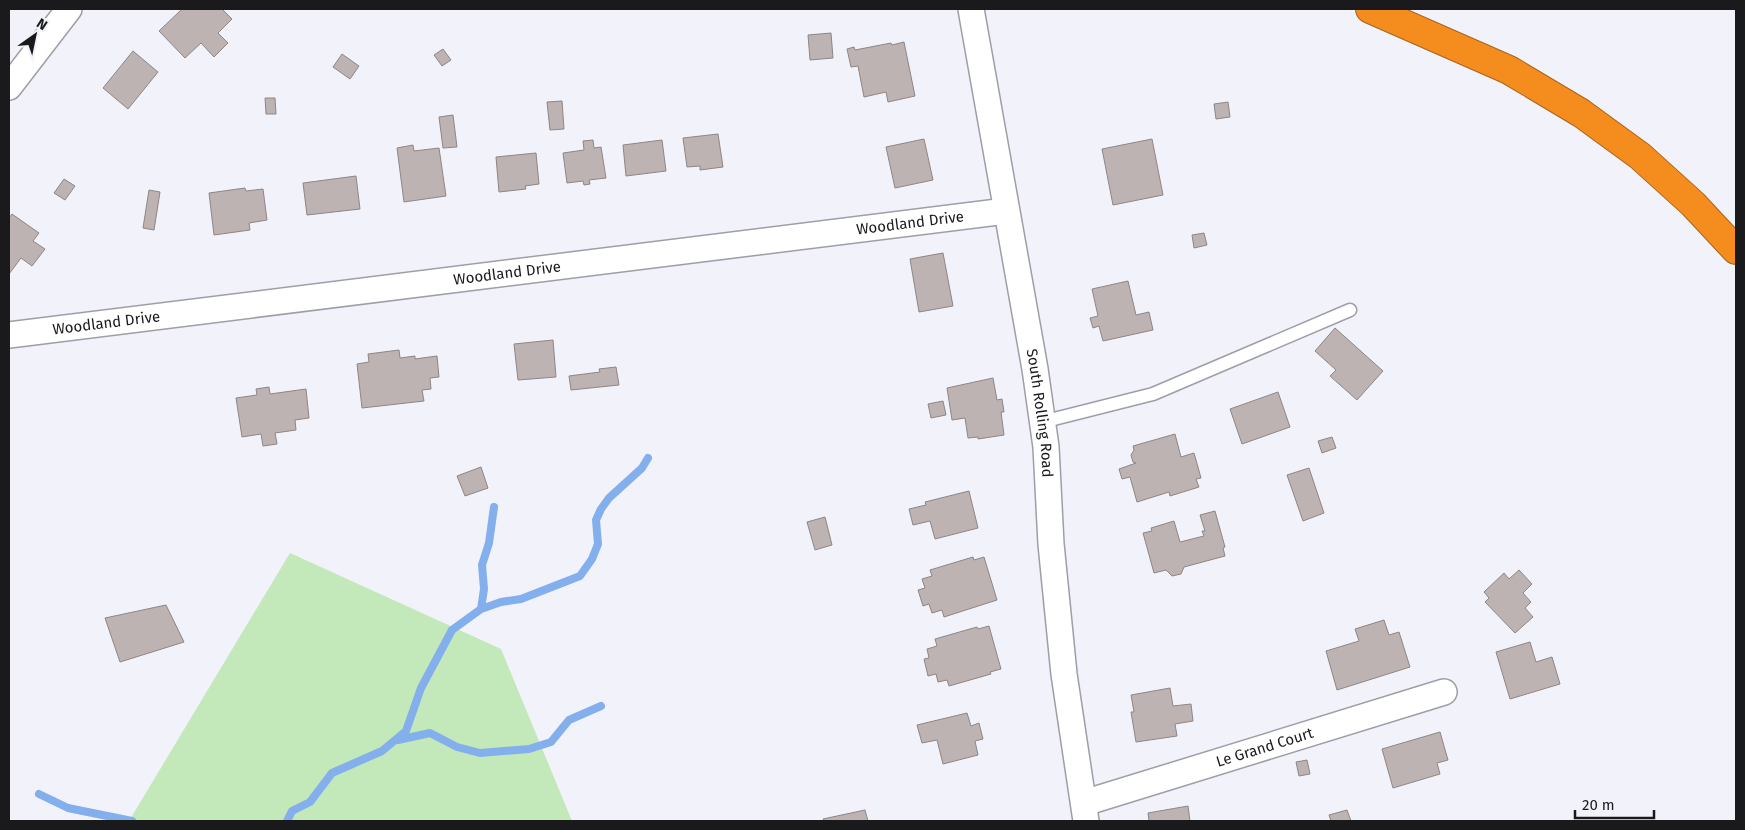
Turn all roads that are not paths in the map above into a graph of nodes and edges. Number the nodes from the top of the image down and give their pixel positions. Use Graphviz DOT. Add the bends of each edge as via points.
graph roads {
  1 [pos="69,9"];
  2 [pos="971,9"];
  3 [pos="1370,9"];
  4 [pos="9,87"];
  5 [pos="1006,211"];
  6 [pos="1736,250"];
  7 [pos="1350,310"];
  8 [pos="9,335"];
  9 [pos="1042,422"];
  10 [pos="1444,692"];
  11 [pos="1085,812"];
  1 -- 4 [label="street"];
  2 -- 5 [label="street, South Rolling Road"];
  3 -- 6 [label="highway" via="1509,70 1581,113 1640,156 1693,204"];
  5 -- 8 [label="street, Woodland Drive"];
  5 -- 9 [label="street, South Rolling Road"];
  7 -- 9 [label="lane" via="1153,394"];
  9 -- 11 [label="street, South Rolling Road" via="1064,674"];
  10 -- 11 [label="street, Le Grand Court"];
}
